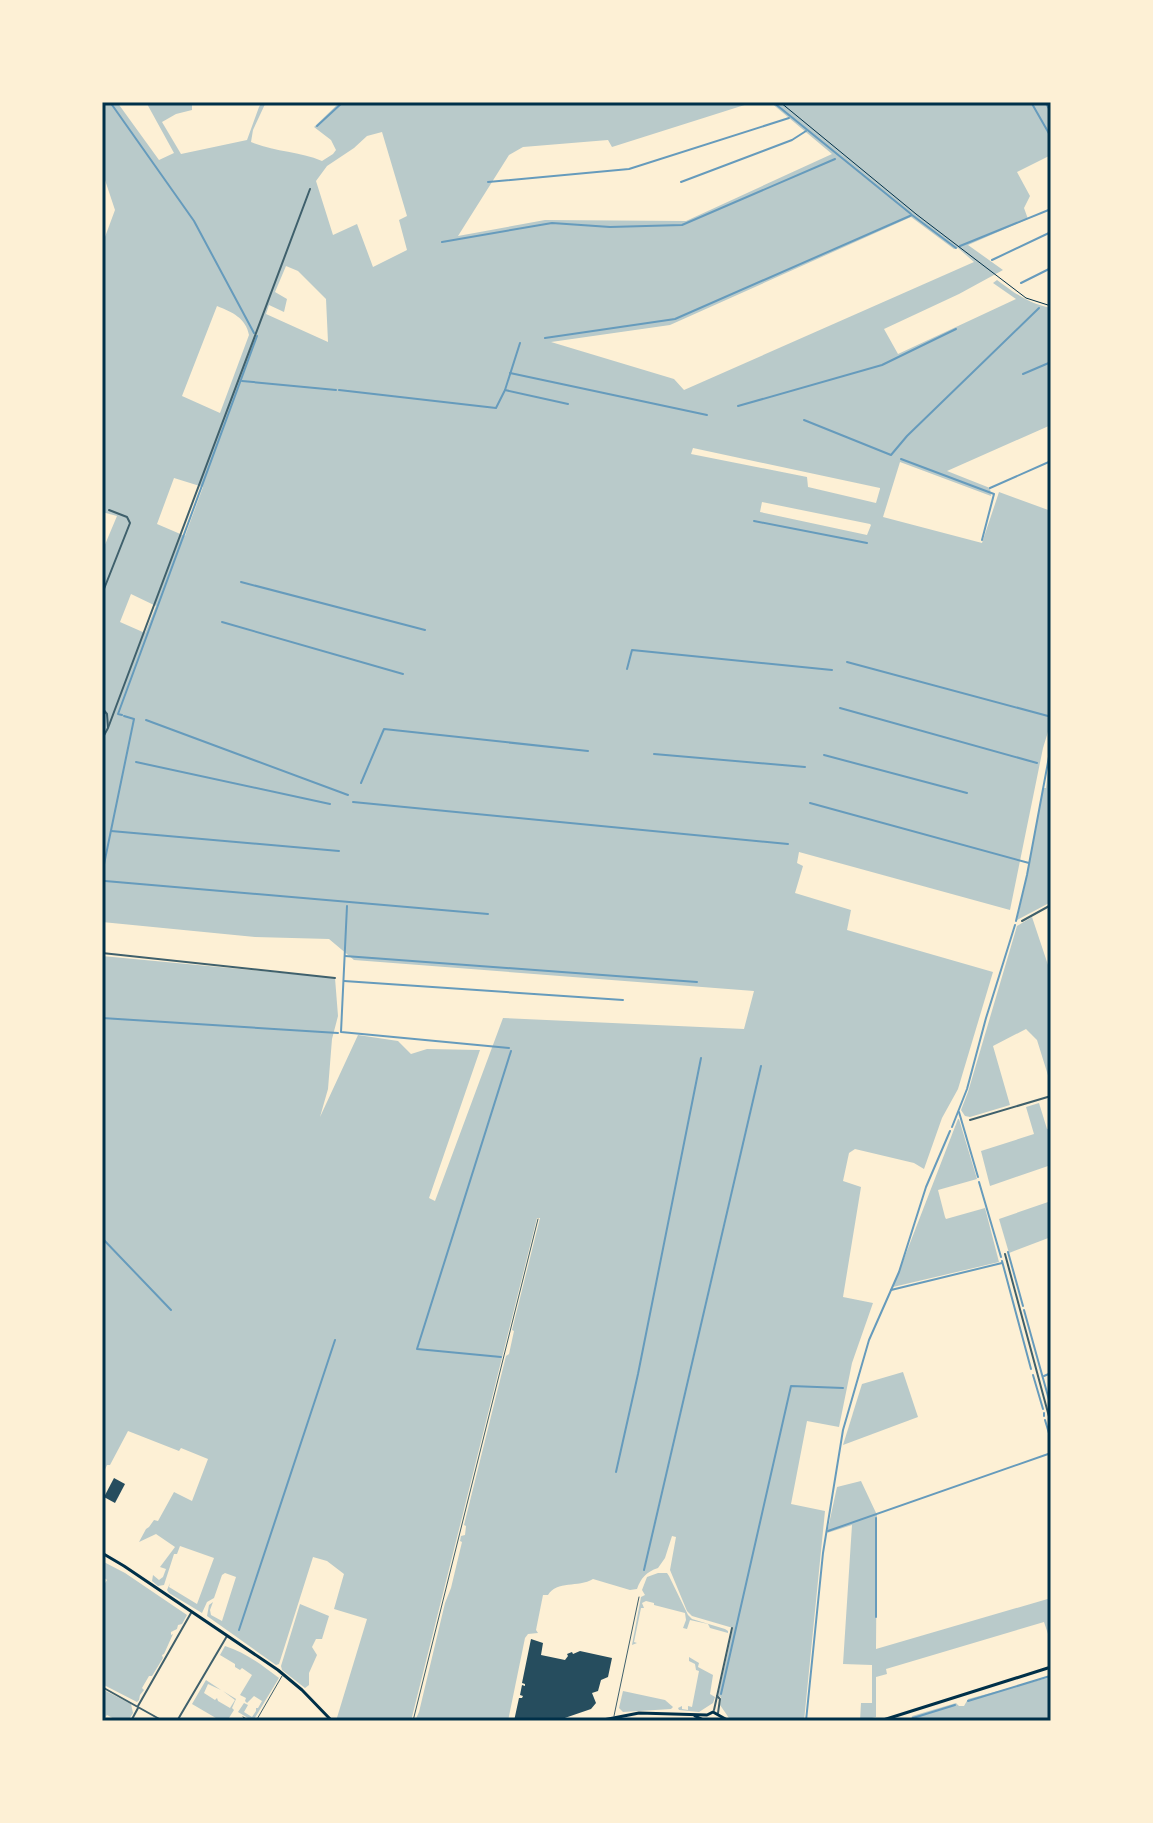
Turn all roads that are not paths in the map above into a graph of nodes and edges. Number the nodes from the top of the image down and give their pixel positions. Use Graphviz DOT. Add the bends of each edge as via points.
graph roads {
  1 [pos="310,189"];
  2 [pos="109,510"];
  3 [pos="102,594"];
  4 [pos="102,708"];
  5 [pos="108,728"];
  6 [pos="102,739"];
  7 [pos="1051,905"];
  8 [pos="1022,921"];
  9 [pos="102,953"];
  10 [pos="335,978"];
  11 [pos="1051,1096"];
  12 [pos="970,1120"];
  13 [pos="538,1219"];
  14 [pos="1005,1254"];
  15 [pos="1051,1424"];
  16 [pos="102,1553"];
  17 [pos="639,1597"];
  18 [pos="192,1611"];
  19 [pos="732,1628"];
  20 [pos="227,1636"];
  21 [pos="1051,1667"];
  22 [pos="283,1674"];
  23 [pos="102,1687"];
  24 [pos="138,1706"];
  25 [pos="716,1712"];
  26 [pos="905,1713"];
  27 [pos="692,1715"];
  28 [pos="707,1715"];
  29 [pos="243,1717"];
  30 [pos="614,1717"];
  31 [pos="721,1719"];
  32 [pos="906,1719"];
  33 [pos="329,1720"];
  34 [pos="131,1721"];
  35 [pos="163,1721"];
  36 [pos="177,1721"];
  37 [pos="250,1721"];
  38 [pos="256,1721"];
  39 [pos="413,1721"];
  40 [pos="598,1721"];
  41 [pos="706,1721"];
  42 [pos="729,1721"];
  43 [pos="880,1721"];
  1 -- 5 [label="street"];
  2 -- 3 [label="street" via="130,523"];
  4 -- 5 [label="street"];
  5 -- 6 [label="street"];
  7 -- 8 [label="street"];
  9 -- 10 [label="street"];
  11 -- 12 [label="street"];
  13 -- 39 [label="lane"];
  14 -- 15 [label="street"];
  16 -- 18 [label="main road"];
  17 -- 30 [label="lane"];
  18 -- 20 [label="main road"];
  18 -- 24 [label="street"];
  19 -- 25 [label="street"];
  20 -- 22 [label="main road"];
  20 -- 36 [label="street"];
  21 -- 26 [label="main road"];
  22 -- 33 [label="main road"];
  22 -- 38 [label="lane"];
  23 -- 24 [label="street"];
  24 -- 34 [label="street"];
  24 -- 35 [label="street"];
  25 -- 28 [label="main road"];
  25 -- 31 [label="main road"];
  26 -- 32 [label="street"];
  26 -- 43 [label="main road"];
  27 -- 28 [label="main road"];
  27 -- 30 [label="main road"];
  27 -- 41 [label="main road"];
  28 -- 41 [label="main road"];
  29 -- 37 [label="lane"];
  30 -- 40 [label="main road"];
  31 -- 42 [label="main road"];
}
